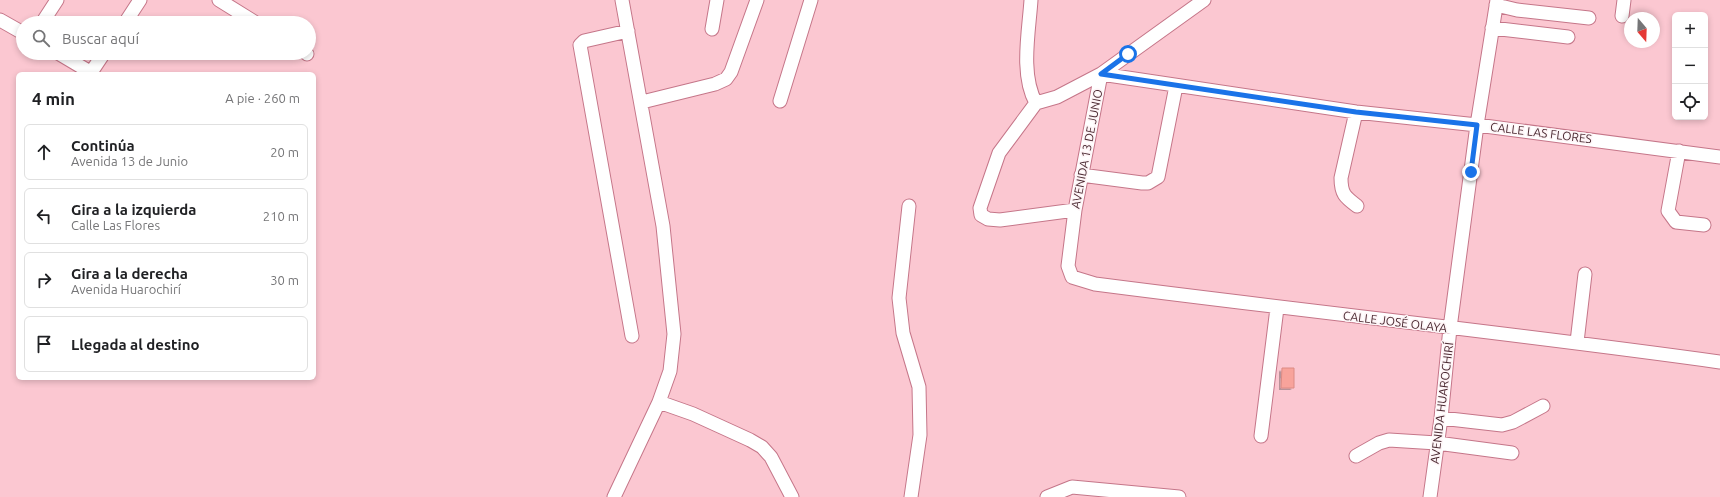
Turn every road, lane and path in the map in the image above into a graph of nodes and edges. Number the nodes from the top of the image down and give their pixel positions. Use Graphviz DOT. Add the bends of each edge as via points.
graph roads {
  1 [pos="57,0"];
  2 [pos="140,0"];
  3 [pos="219,0"];
  4 [pos="622,0"];
  5 [pos="717,0"];
  6 [pos="756,0"];
  7 [pos="811,0"];
  8 [pos="1031,0"];
  9 [pos="1204,0"];
  10 [pos="1624,0"];
  11 [pos="1496,3"];
  12 [pos="47,16"];
  13 [pos="130,16"];
  14 [pos="245,16"];
  15 [pos="1622,16"];
  16 [pos="1589,18"];
  17 [pos="0,20"];
  18 [pos="1492,28"];
  19 [pos="16,29"];
  20 [pos="712,29"];
  21 [pos="628,31"];
  22 [pos="1568,37"];
  23 [pos="69,60"];
  24 [pos="99,60"];
  25 [pos="88,72"];
  26 [pos="91,72"];
  27 [pos="1101,74"];
  28 [pos="1176,86"];
  29 [pos="780,101"];
  30 [pos="642,102"];
  31 [pos="1036,102"];
  32 [pos="1356,112"];
  33 [pos="1477,125"];
  34 [pos="1679,151"];
  35 [pos="1720,157"];
  36 [pos="1081,175"];
  37 [pos="909,206"];
  38 [pos="1357,206"];
  39 [pos="1075,210"];
  40 [pos="1704,225"];
  41 [pos="1585,274"];
  42 [pos="1072,277"];
  43 [pos="1277,308"];
  44 [pos="1450,328"];
  45 [pos="632,336"];
  46 [pos="1577,342"];
  47 [pos="1720,362"];
  48 [pos="659,402"];
  49 [pos="1543,406"];
  50 [pos="1441,418"];
  51 [pos="1261,436"];
  52 [pos="1437,443"];
  53 [pos="1512,453"];
  54 [pos="1356,456"];
  55 [pos="1154,496"];
  56 [pos="614,497"];
  57 [pos="792,497"];
  58 [pos="911,497"];
  59 [pos="1047,497"];
  60 [pos="1179,497"];
  61 [pos="1430,497"];
  1 -- 12 [label="street"];
  2 -- 13 [label="street"];
  3 -- 14 [label="street"];
  4 -- 21 [label="street"];
  5 -- 20 [label="street"];
  6 -- 30 [label="street" via="731,72 726,79"];
  7 -- 29 [label="street"];
  8 -- 31 [label="street" via="1027,67 1031,94"];
  9 -- 27 [label="street, AVENIDA 13 DE JUNIO"];
  10 -- 15 [label="street"];
  11 -- 16 [label="street" via="1517,10"];
  11 -- 18 [label="street, AVENIDA HUAROCHIRÍ"];
  17 -- 19 [label="street"];
  18 -- 22 [label="street"];
  18 -- 33 [label="street, AVENIDA HUAROCHIRÍ"];
  21 -- 30 [label="street"];
  21 -- 45 [label="street" via="584,41 580,45"];
  23 -- 25 [label="street"];
  24 -- 26 [label="street"];
  27 -- 28 [label="street, CALLE LAS FLORES"];
  27 -- 31 [label="street" via="1057,97"];
  27 -- 36 [label="street, AVENIDA 13 DE JUNIO"];
  28 -- 32 [label="street, CALLE LAS FLORES"];
  28 -- 36 [label="street" via="1158,177 1142,183"];
  30 -- 48 [label="street" via="663,226 674,334 670,371"];
  31 -- 39 [label="street" via="999,153 980,208 981,215 988,219 1000,220"];
  32 -- 33 [label="street, CALLE LAS FLORES"];
  32 -- 38 [label="street" via="1341,186 1345,197"];
  33 -- 34 [label="street, CALLE LAS FLORES"];
  33 -- 44 [label="street, AVENIDA HUAROCHIRÍ"];
  34 -- 35 [label="street, CALLE LAS FLORES"];
  34 -- 40 [label="street" via="1668,211 1676,222"];
  36 -- 39 [label="street, AVENIDA 13 DE JUNIO"];
  37 -- 58 [label="street" via="899,298 903,333 919,387 920,435"];
  39 -- 42 [label="street, AVENIDA 13 DE JUNIO" via="1068,266"];
  41 -- 46 [label="street"];
  42 -- 43 [label="street, CALLE JOSÉ OLAYA" via="1094,284"];
  43 -- 44 [label="street, CALLE JOSÉ OLAYA"];
  43 -- 51 [label="street"];
  44 -- 46 [label="street, CALLE JOSÉ OLAYA"];
  44 -- 50 [label="street, AVENIDA HUAROCHIRÍ"];
  46 -- 47 [label="street, CALLE JOSÉ OLAYA"];
  48 -- 56 [label="street"];
  48 -- 57 [label="street" via="694,414 762,447 771,457"];
  49 -- 50 [label="street" via="1502,426"];
  50 -- 52 [label="street, AVENIDA HUAROCHIRÍ"];
  52 -- 53 [label="street"];
  52 -- 54 [label="street" via="1389,440"];
  52 -- 61 [label="street, AVENIDA HUAROCHIRÍ"];
  55 -- 59 [label="street" via="1072,487"];
  55 -- 60 [label="street"];
}
